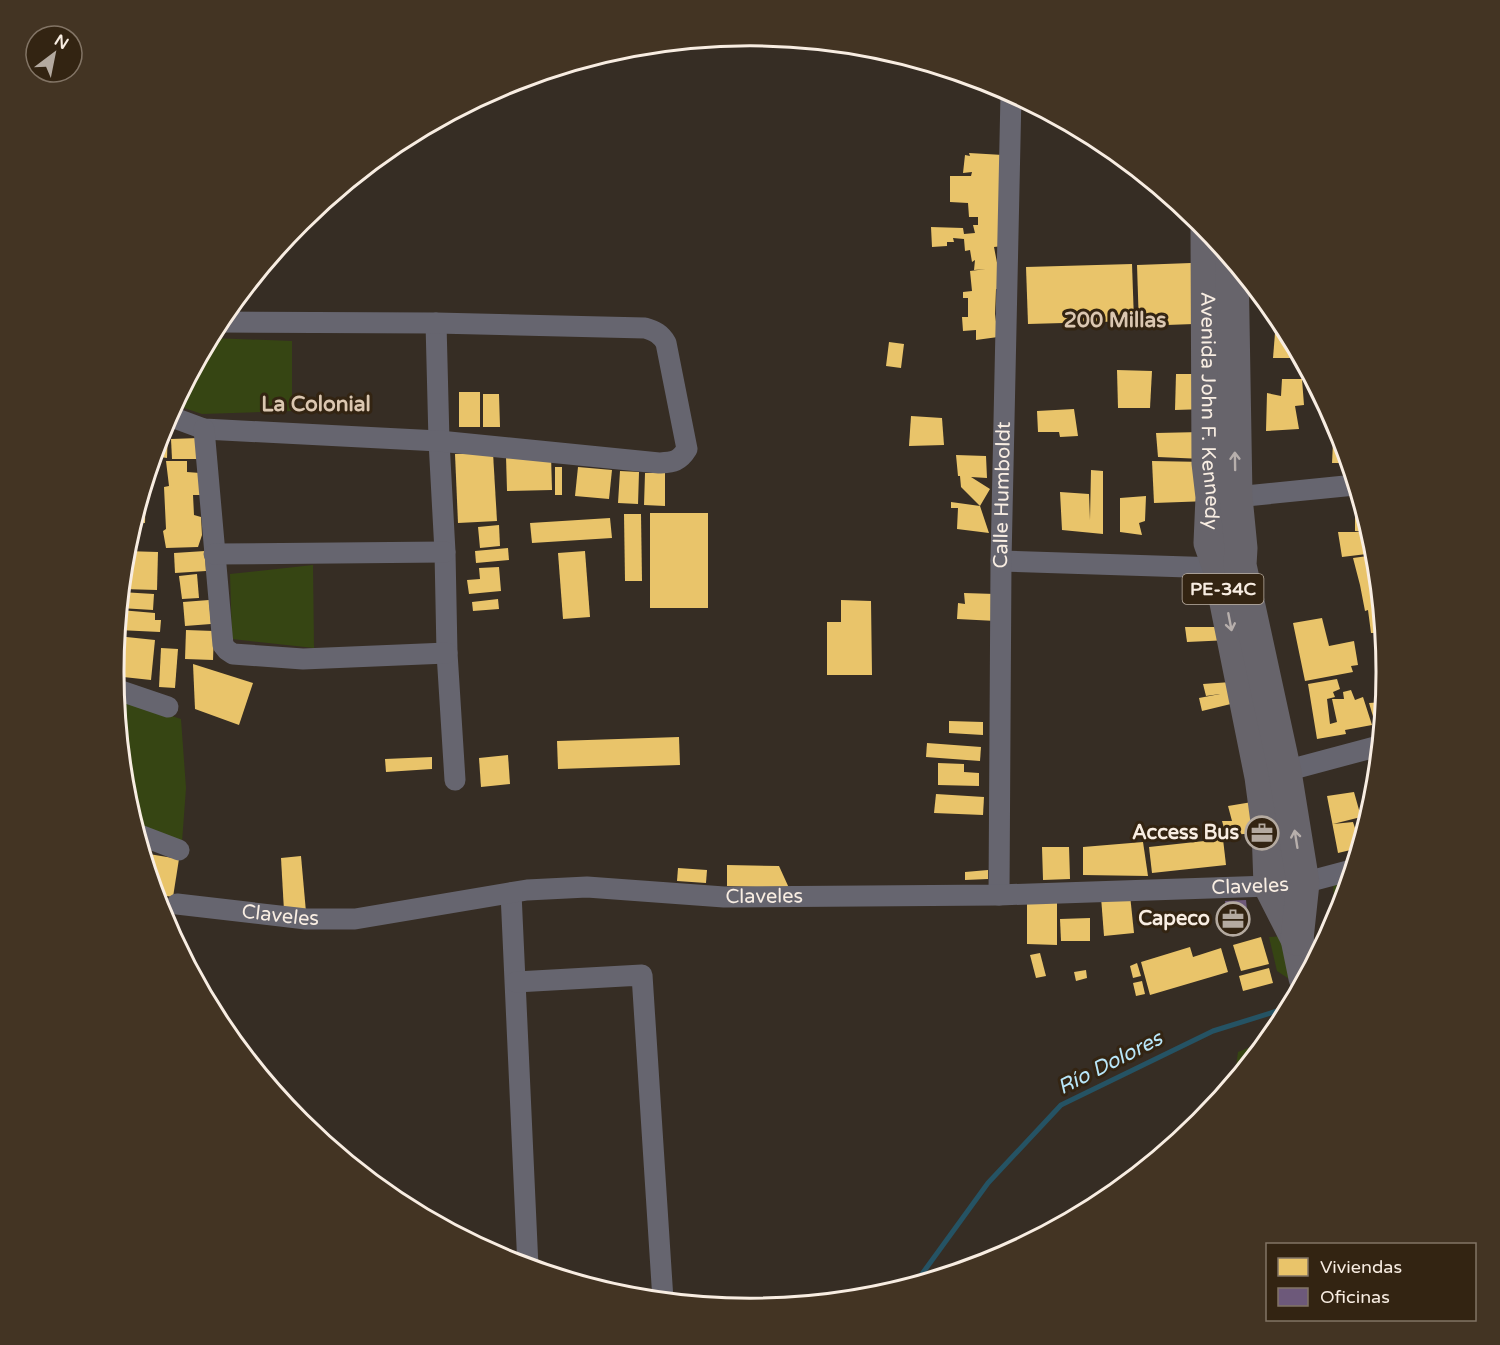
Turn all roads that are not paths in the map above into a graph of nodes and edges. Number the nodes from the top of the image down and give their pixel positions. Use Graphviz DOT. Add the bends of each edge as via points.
graph roads {
  1 [pos="1011,104"];
  2 [pos="1207,245"];
  3 [pos="1232,273"];
  4 [pos="232,322"];
  5 [pos="436,323"];
  6 [pos="178,419"];
  7 [pos="204,429"];
  8 [pos="439,441"];
  9 [pos="1348,486"];
  10 [pos="1224,497"];
  11 [pos="445,552"];
  12 [pos="214,554"];
  13 [pos="1001,561"];
  14 [pos="1230,566"];
  15 [pos="447,653"];
  16 [pos="124,692"];
  17 [pos="168,707"];
  18 [pos="1372,748"];
  19 [pos="1273,774"];
  20 [pos="454,780"];
  21 [pos="146,837"];
  22 [pos="179,850"];
  23 [pos="1344,872"];
  24 [pos="1303,882"];
  25 [pos="1270,886"];
  26 [pos="511,893"];
  27 [pos="999,896"];
  28 [pos="177,904"];
  29 [pos="1297,939"];
  30 [pos="1302,966"];
  31 [pos="516,982"];
  32 [pos="528,1257"];
  33 [pos="662,1292"];
  1 -- 13 [label="street, Calle Humboldt"];
  2 -- 10 [label="main road, Avenida John F. Kennedy / PE-34C" via="1208,463"];
  10 -- 3 [label="main road, Avenida John F. Kennedy / PE-34C, one-way"];
  4 -- 5 [label="street"];
  5 -- 8 [label="street"];
  5 -- 8 [label="street" via="645,328 657,332 666,343 687,449 674,462 659,463"];
  6 -- 7 [label="street"];
  7 -- 8 [label="street"];
  7 -- 12 [label="street"];
  8 -- 11 [label="street"];
  9 -- 10 [label="street"];
  10 -- 14 [label="main road, Avenida John F. Kennedy / PE-34C" via="1241,548"];
  11 -- 12 [label="street"];
  11 -- 15 [label="street"];
  12 -- 15 [label="street" via="223,645 233,654 303,659"];
  13 -- 14 [label="street"];
  13 -- 27 [label="street, Calle Humboldt"];
  14 -- 19 [label="main road, Avenida John F. Kennedy / PE-34C"];
  15 -- 20 [label="street"];
  16 -- 17 [label="street"];
  18 -- 19 [label="street"];
  24 -- 19 [label="main road, Avenida John F. Kennedy / PE-34C, one-way"];
  19 -- 25 [label="main road, Avenida John F. Kennedy / PE-34C" via="1268,829"];
  21 -- 22 [label="street"];
  23 -- 24 [label="street, Claveles"];
  24 -- 25 [label="street, Claveles"];
  24 -- 29 [label="main road, Avenida John F. Kennedy / PE-34C"];
  25 -- 27 [label="street, Claveles"];
  25 -- 29 [label="main road, Avenida John F. Kennedy / PE-34C"];
  26 -- 27 [label="street, Claveles" via="586,887 723,897"];
  26 -- 28 [label="street, Claveles" via="355,919 306,919"];
  26 -- 31 [label="street"];
  29 -- 30 [label="main road, Avenida John F. Kennedy / PE-34C"];
  31 -- 32 [label="street"];
  31 -- 33 [label="street" via="642,975"];
}
